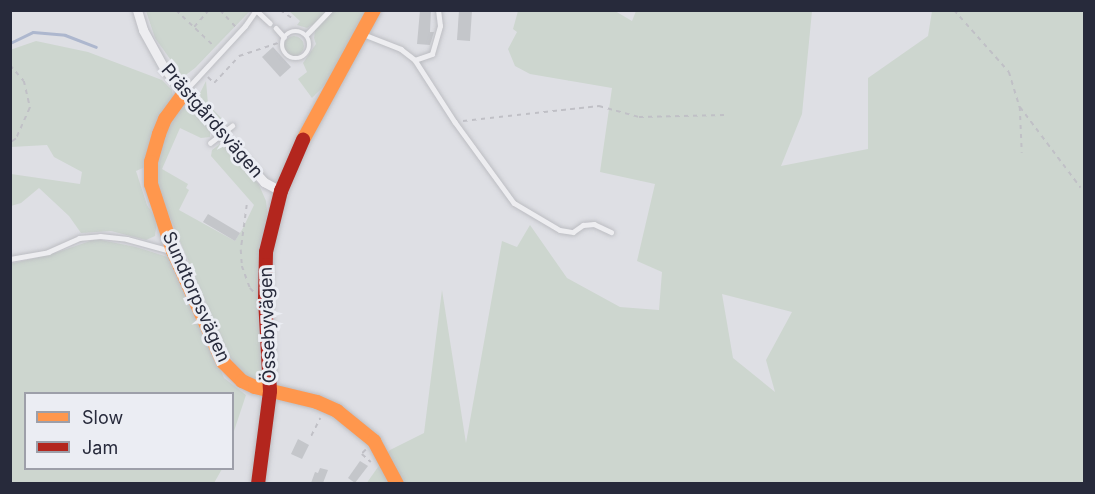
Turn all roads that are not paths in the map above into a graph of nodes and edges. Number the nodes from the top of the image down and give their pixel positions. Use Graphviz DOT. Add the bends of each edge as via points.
graph roads {
  1 [pos="137,10"];
  2 [pos="330,10"];
  3 [pos="374,10"];
  4 [pos="438,10"];
  5 [pos="270,22"];
  6 [pos="276,28"];
  7 [pos="307,34"];
  8 [pos="363,34"];
  9 [pos="283,39"];
  10 [pos="415,60"];
  11 [pos="183,93"];
  12 [pos="232,126"];
  13 [pos="221,134"];
  14 [pos="210,143"];
  15 [pos="280,191"];
  16 [pos="611,232"];
  17 [pos="173,251"];
  18 [pos="10,259"];
  19 [pos="270,391"];
  20 [pos="258,483"];
  21 [pos="397,483"];
  1 -- 11 [label="street, Prästgårdsvägen" via="143,30 164,68"];
  2 -- 7 [label="lane"];
  3 -- 8 [label="street, Össebyvägen"];
  4 -- 10 [label="lane" via="440,26 432,54"];
  5 -- 11 [label="lane" via="256,10"];
  6 -- 9 [label="lane"];
  7 -- 9 [label="lane" via="299,31"];
  7 -- 9 [label="lane" via="310,45 297,60 286,57"];
  8 -- 10 [label="lane" via="401,49"];
  8 -- 15 [label="street, Össebyvägen" via="305,135"];
  10 -- 16 [label="lane" via="514,203 560,230 573,232 594,224"];
  11 -- 13 [label="street, Prästgårdsvägen"];
  11 -- 17 [label="street, Sundtorpsvägen" via="165,119 150,175"];
  12 -- 13 [label="lane"];
  13 -- 14 [label="lane"];
  13 -- 15 [label="street, Prästgårdsvägen" via="264,182"];
  15 -- 19 [label="street, Össebyvägen" via="266,252"];
  17 -- 18 [label="lane" via="100,236 79,238 48,252"];
  17 -- 19 [label="street, Sundtorpsvägen" via="223,362 242,381"];
  19 -- 20 [label="street, Össebyvägen"];
  19 -- 21 [label="street, Sundtorpsvägen" via="337,411 374,441"];
}
